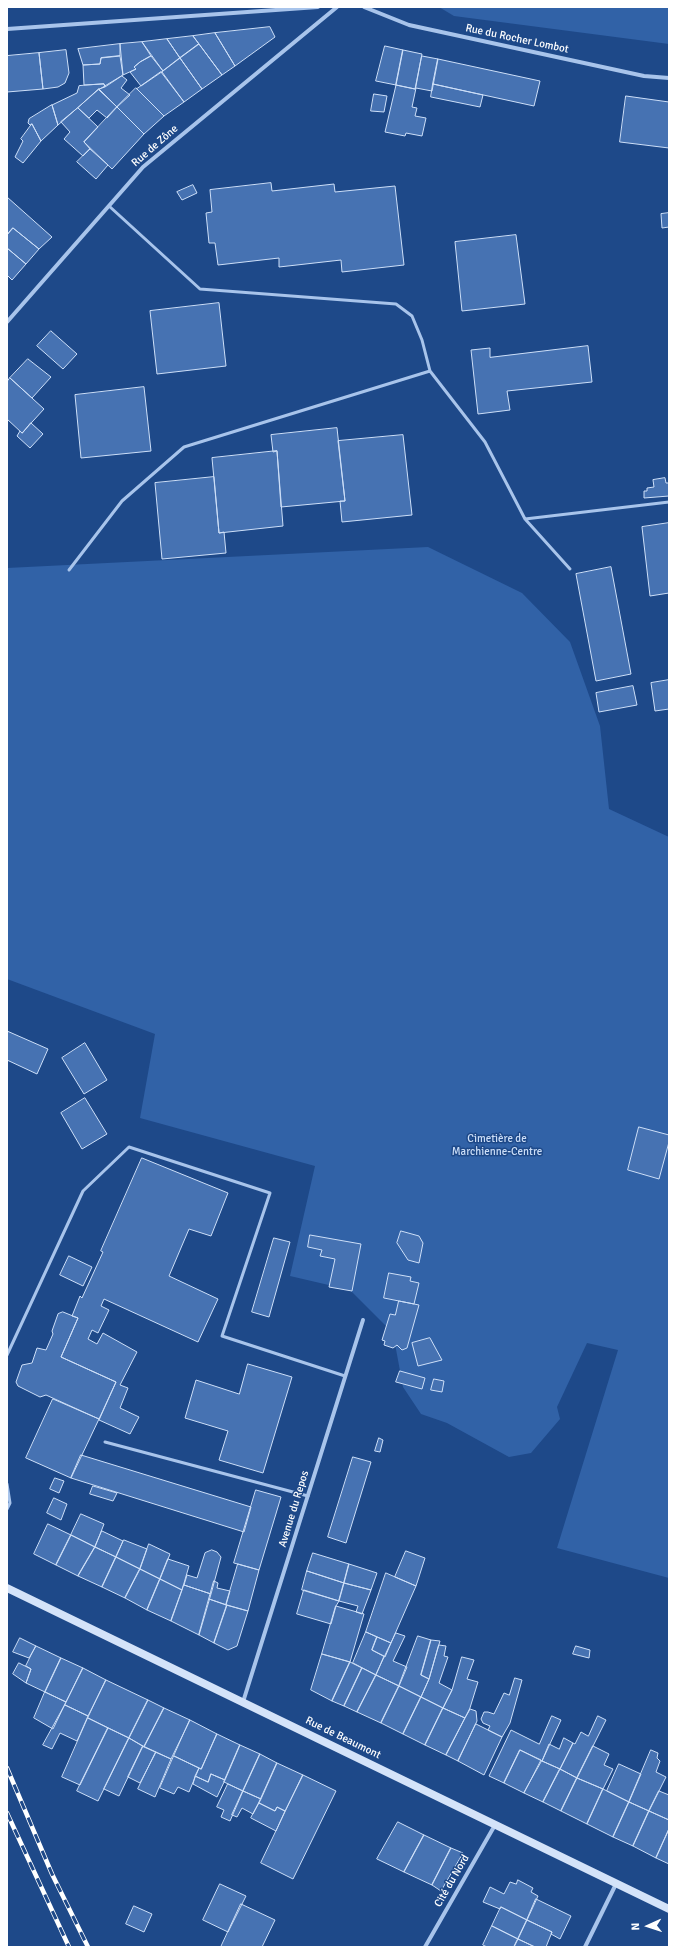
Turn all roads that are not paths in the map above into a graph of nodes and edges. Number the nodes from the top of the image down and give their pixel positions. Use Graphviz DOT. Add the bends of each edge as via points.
graph roads {
  1 [pos="318,7"];
  2 [pos="337,7"];
  3 [pos="364,7"];
  4 [pos="7,30"];
  5 [pos="669,78"];
  6 [pos="109,206"];
  7 [pos="7,322"];
  8 [pos="430,371"];
  9 [pos="669,502"];
  10 [pos="525,519"];
  11 [pos="570,569"];
  12 [pos="69,570"];
  13 [pos="363,1320"];
  14 [pos="7,1355"];
  15 [pos="345,1376"];
  16 [pos="105,1442"];
  17 [pos="7,1484"];
  18 [pos="308,1496"];
  19 [pos="7,1509"];
  20 [pos="7,1588"];
  21 [pos="243,1702"];
  22 [pos="495,1825"];
  23 [pos="616,1884"];
  24 [pos="669,1909"];
  25 [pos="425,1947"];
  26 [pos="585,1947"];
  1 -- 4 [label="street"];
  2 -- 6 [label="street, Rue de Zône" via="143,167"];
  3 -- 5 [label="street, Rue du Rocher Lombot" via="409,25 644,76"];
  6 -- 7 [label="street, Rue de Zône"];
  6 -- 8 [label="lane" via="200,289 396,304 412,316 422,340"];
  8 -- 10 [label="lane" via="485,442"];
  8 -- 12 [label="lane" via="184,447 122,501"];
  9 -- 10 [label="lane"];
  10 -- 11 [label="lane"];
  13 -- 15 [label="street, Avenue du Repos"];
  14 -- 15 [label="lane" via="83,1191 129,1147 270,1194 222,1336"];
  15 -- 18 [label="street, Avenue du Repos"];
  16 -- 18 [label="lane"];
  17 -- 19 [label="lane" via="10,1503"];
  18 -- 21 [label="street, Avenue du Repos"];
  20 -- 21 [label="main road, Rue de Beaumont"];
  21 -- 22 [label="main road, Rue de Beaumont"];
  22 -- 23 [label="main road, Rue de Beaumont"];
  22 -- 25 [label="street, Cité du Nord"];
  23 -- 24 [label="main road, Rue de Beaumont"];
  23 -- 26 [label="street"];
}
